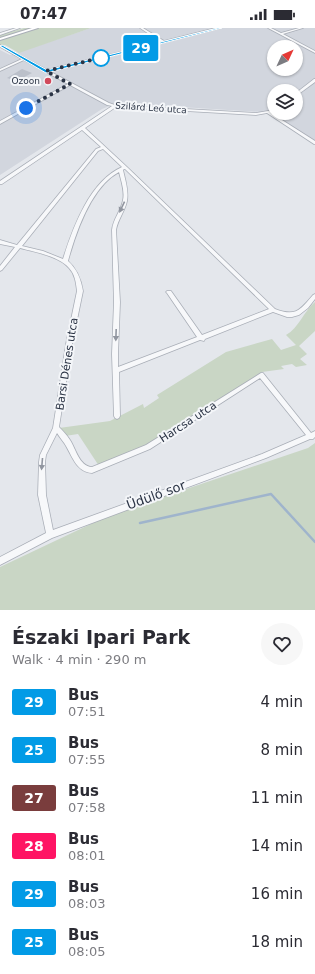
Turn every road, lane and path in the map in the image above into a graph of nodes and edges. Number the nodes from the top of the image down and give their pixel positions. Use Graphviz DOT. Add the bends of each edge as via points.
graph roads {
  1 [pos="19,28"];
  2 [pos="36,28"];
  3 [pos="141,28"];
  4 [pos="220,28"];
  5 [pos="269,28"];
  6 [pos="302,28"];
  7 [pos="0,34"];
  8 [pos="280,34"];
  9 [pos="0,39"];
  10 [pos="163,42"];
  11 [pos="0,46"];
  12 [pos="315,52"];
  13 [pos="24,59"];
  14 [pos="0,70"];
  15 [pos="46,71"];
  16 [pos="315,80"];
  17 [pos="70,84"];
  18 [pos="303,89"];
  19 [pos="115,106"];
  20 [pos="267,113"];
  21 [pos="280,120"];
  22 [pos="0,123"];
  23 [pos="83,128"];
  24 [pos="315,143"];
  25 [pos="104,147"];
  26 [pos="124,168"];
  27 [pos="0,183"];
  28 [pos="0,242"];
  29 [pos="17,246"];
  30 [pos="65,262"];
  31 [pos="0,269"];
  32 [pos="169,292"];
  33 [pos="315,296"];
  34 [pos="274,310"];
  35 [pos="202,338"];
  36 [pos="116,371"];
  37 [pos="117,416"];
  38 [pos="56,428"];
  39 [pos="313,435"];
  40 [pos="50,535"];
  41 [pos="0,561"];
  1 -- 7 [label="street"];
  2 -- 9 [label="street"];
  3 -- 10 [label="street"];
  4 -- 10 [label="street"];
  5 -- 8 [label="street"];
  6 -- 8 [label="street"];
  8 -- 12 [label="street"];
  10 -- 15 [label="street"];
  11 -- 13 [label="street, Szilárd Leó utca"];
  13 -- 14 [label="street"];
  13 -- 15 [label="street, Szilárd Leó utca"];
  15 -- 17 [label="street, Szilárd Leó utca"];
  16 -- 18 [label="street"];
  17 -- 19 [label="street, Szilárd Leó utca"];
  17 -- 22 [label="street"];
  19 -- 20 [label="street, Szilárd Leó utca"];
  19 -- 23 [label="street"];
  21 -- 24 [label="street"];
  23 -- 25 [label="street"];
  23 -- 27 [label="street"];
  25 -- 26 [label="street"];
  25 -- 29 [label="street" via="97,150"];
  26 -- 30 [label="street" via="109,177 90,201 70,244"];
  26 -- 34 [label="street"];
  26 -- 36 [label="street, one-way" via="125,201 114,230"];
  28 -- 29 [label="street"];
  29 -- 30 [label="street"];
  29 -- 31 [label="street"];
  30 -- 38 [label="street, Barsi Dénes utca" via="76,276 80,291"];
  32 -- 35 [label="street"];
  33 -- 34 [label="street" via="298,314 287,316"];
  34 -- 35 [label="street"];
  35 -- 36 [label="street"];
  36 -- 37 [label="street"];
  38 -- 39 [label="street, Harcsa utca" via="81,466 92,470 148,447 261,375"];
  38 -- 40 [label="street, Barsi Dénes utca, one-way" via="42,462 42,495"];
  39 -- 40 [label="street, Üdülő sor" via="264,456"];
  40 -- 41 [label="street, Üdülő sor"];
}
